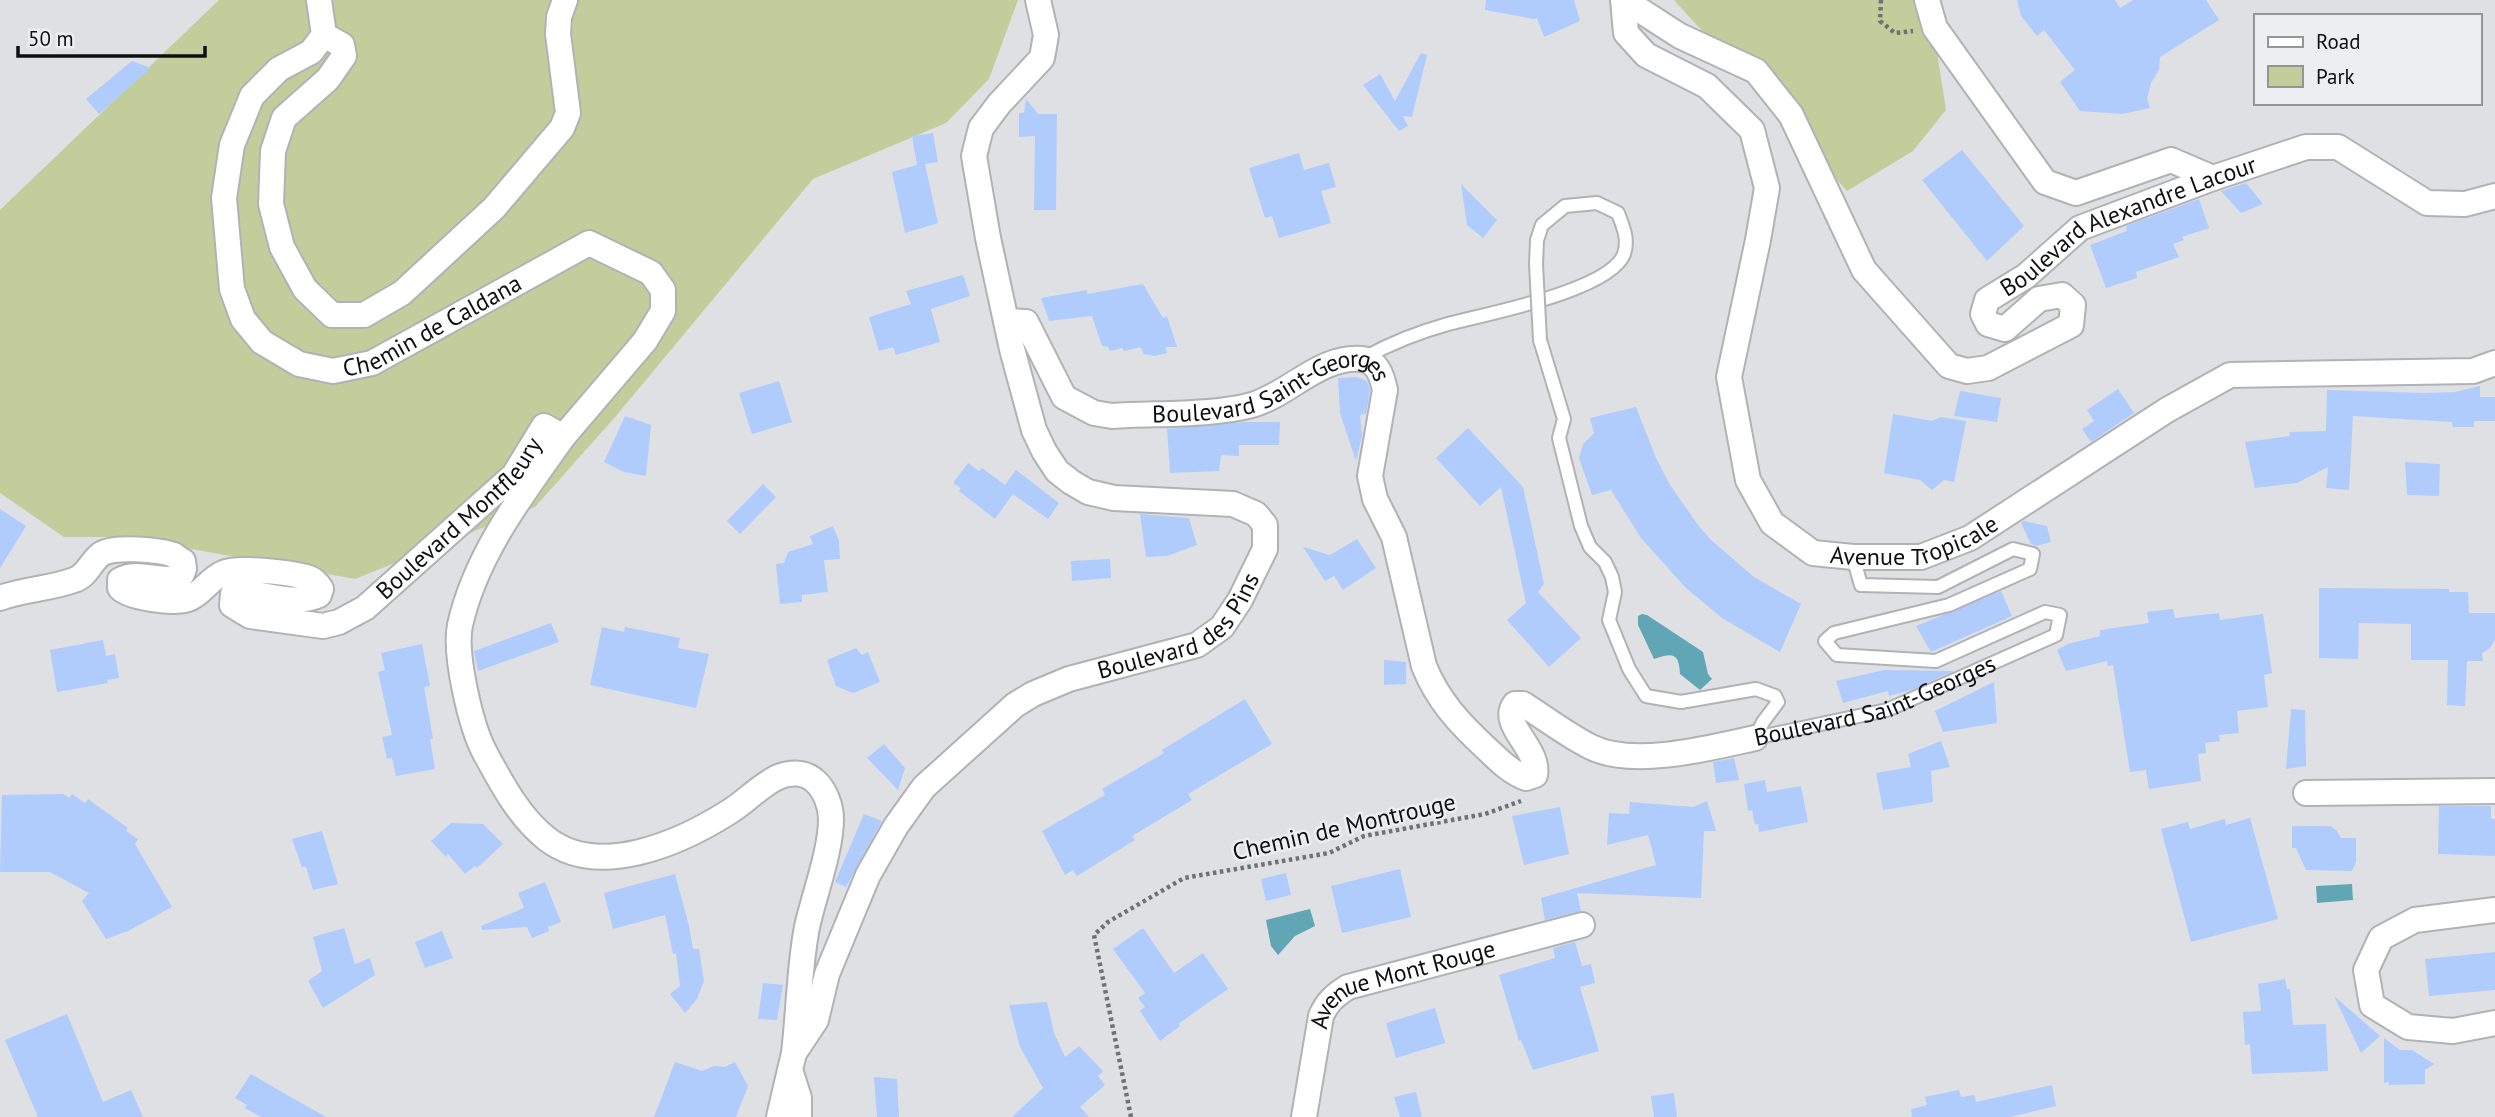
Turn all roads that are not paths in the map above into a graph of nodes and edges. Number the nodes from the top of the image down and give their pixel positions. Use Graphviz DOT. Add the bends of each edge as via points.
graph roads {
  1 [pos="319,0"];
  2 [pos="565,0"];
  3 [pos="1038,0"];
  4 [pos="1623,0"];
  5 [pos="1927,0"];
  6 [pos="324,35"];
  7 [pos="2213,178"];
  8 [pos="2495,196"];
  9 [pos="1007,321"];
  10 [pos="1364,358"];
  11 [pos="2495,363"];
  12 [pos="563,437"];
  13 [pos="1853,557"];
  14 [pos="0,597"];
  15 [pos="1755,738"];
  16 [pos="2495,791"];
  17 [pos="2306,793"];
  18 [pos="2495,911"];
  19 [pos="1581,925"];
  20 [pos="2495,1023"];
  21 [pos="793,1063"];
  22 [pos="779,1117"];
  23 [pos="799,1117"];
  24 [pos="1304,1117"];
  1 -- 6 [label="street"];
  2 -- 6 [label="street" via="558,34 568,113 562,128 494,208 402,293 364,315 332,315 305,289 282,247 271,204 273,151 284,118 328,79 344,57 342,44"];
  3 -- 9 [label="street, Boulevard des Pins" via="1046,35 1041,58 981,128 974,156"];
  4 -- 7 [label="street, Boulevard Alexandre Lacour" via="1680,36 1756,71 1791,115 1864,270 1949,366 1958,369 1988,368 2071,325 2073,305 2062,295 2039,299 2005,329 1988,324 1983,314 1987,300 2026,276 2080,228"];
  4 -- 13 [label="street, Avenue Tropicale" via="1626,33 1646,55 1707,86 1752,130 1767,188 1729,377 1748,480 1772,523 1803,546 1813,553"];
  5 -- 7 [label="street" via="1935,28 2045,182 2076,193 2171,160"];
  6 -- 12 [label="street, Chemin de Caldana" via="310,52 279,69 252,96 232,145 225,198 227,247 232,289 243,318 262,342 299,364 333,371 372,363 589,243 651,273 663,290 663,311 645,341"];
  7 -- 8 [label="street, Boulevard Alexandre Lacour" via="2306,147 2338,147 2427,203 2465,204"];
  9 -- 10 [label="street, Boulevard Saint-Georges" via="1026,322 1064,397 1094,413 1112,416 1234,409 1276,395 1324,367"];
  9 -- 21 [label="street, Boulevard des Pins" via="1034,430 1058,471 1088,492 1114,498 1245,508 1265,525 1265,550 1240,600 1210,638 1033,694 925,787 896,825 868,875 828,974 816,1020"];
  10 -- 15 [label="street, Boulevard Saint-Georges" via="1376,365 1385,390 1371,488 1394,537 1424,667 1431,685 1459,723 1512,773 1526,778 1535,775 1537,766 1509,718 1515,704 1523,704 1592,748 1628,756 1690,752"];
  10 -- 15 [label="lane, bridge" via="1390,344 1514,309 1581,286 1610,271 1623,256 1626,236 1618,213 1597,203 1565,206 1542,225 1537,240 1536,264 1540,340 1564,418 1559,438 1581,526 1612,577 1615,592 1609,620 1646,696 1681,702 1756,690 1775,696 1778,702"];
  11 -- 13 [label="street, Avenue Tropicale" via="2473,371 2230,375 2167,410 1970,538 1921,557"];
  12 -- 14 [label="street, Boulevard Montfleury" via="544,426 514,475 365,608 339,622 323,626 250,616 232,605 233,594 238,592 298,600 319,595 317,583 297,576 234,570 223,572 188,599 133,596 120,588 120,580 136,574 173,580 184,569 183,561 174,555 120,548 99,556 78,579"];
  12 -- 21 [label="street, Boulevard Montfleury" via="496,536 465,606 459,656 482,747 534,828 563,849 591,856 656,848 692,835 788,774 814,780 824,791 831,818 807,930"];
  13 -- 15 [label="lane, Boulevard Saint-Georges" via="1861,585 1938,587 2013,549 2033,554 2030,569 1949,605 1835,633 1825,642 1838,655 1936,661 2045,612 2060,615 2056,635 1887,710"];
  16 -- 17 [label="street"];
  18 -- 20 [label="street" via="2415,919 2381,938 2366,970 2372,1005 2407,1027 2453,1031"];
  19 -- 24 [label="street, Avenue Mont Rouge" via="1337,994 1321,1016"];
  21 -- 22 [label="street"];
  21 -- 23 [label="street"];
}
